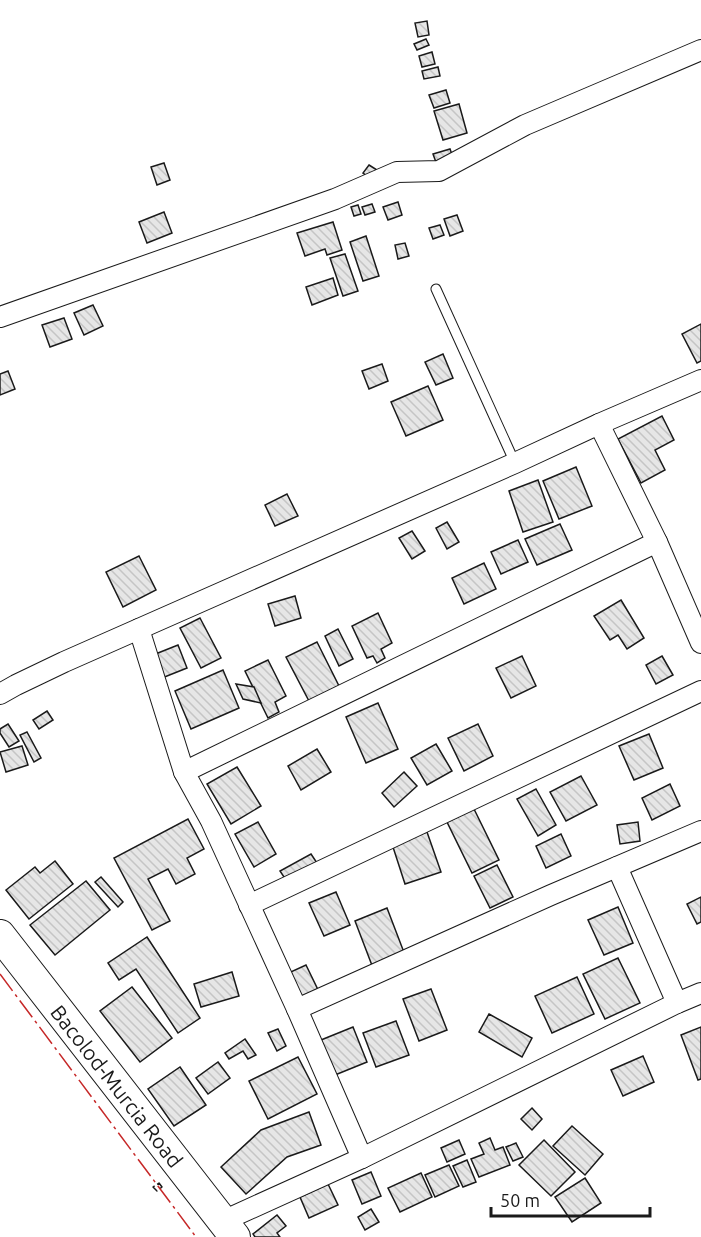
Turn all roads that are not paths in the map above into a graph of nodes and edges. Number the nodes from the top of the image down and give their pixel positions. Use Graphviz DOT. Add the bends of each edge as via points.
graph roads {
  1 [pos="701,50"];
  2 [pos="436,290"];
  3 [pos="0,317"];
  4 [pos="701,380"];
  5 [pos="599,424"];
  6 [pos="515,463"];
  7 [pos="657,542"];
  8 [pos="139,629"];
  9 [pos="701,643"];
  10 [pos="701,691"];
  11 [pos="0,694"];
  12 [pos="184,772"];
  13 [pos="701,831"];
  14 [pos="617,867"];
  15 [pos="249,905"];
  16 [pos="0,935"];
  17 [pos="701,993"];
  18 [pos="678,1003"];
  19 [pos="297,1008"];
  20 [pos="362,1158"];
  21 [pos="229,1229"];
  1 -- 3 [label="street" via="525,125 439,171 397,172 335,199"];
  2 -- 6 [label="lane"];
  4 -- 5 [label="street"];
  5 -- 6 [label="street"];
  5 -- 7 [label="street"];
  6 -- 8 [label="street"];
  7 -- 9 [label="street"];
  7 -- 12 [label="street"];
  8 -- 11 [label="street"];
  8 -- 12 [label="street"];
  10 -- 15 [label="street"];
  12 -- 15 [label="street"];
  13 -- 14 [label="street"];
  14 -- 18 [label="street"];
  14 -- 19 [label="street"];
  15 -- 19 [label="street"];
  16 -- 21 [label="main road, Bacolod-Murcia Road"];
  17 -- 18 [label="street"];
  18 -- 20 [label="street"];
  19 -- 20 [label="street"];
  20 -- 21 [label="street"];
}
